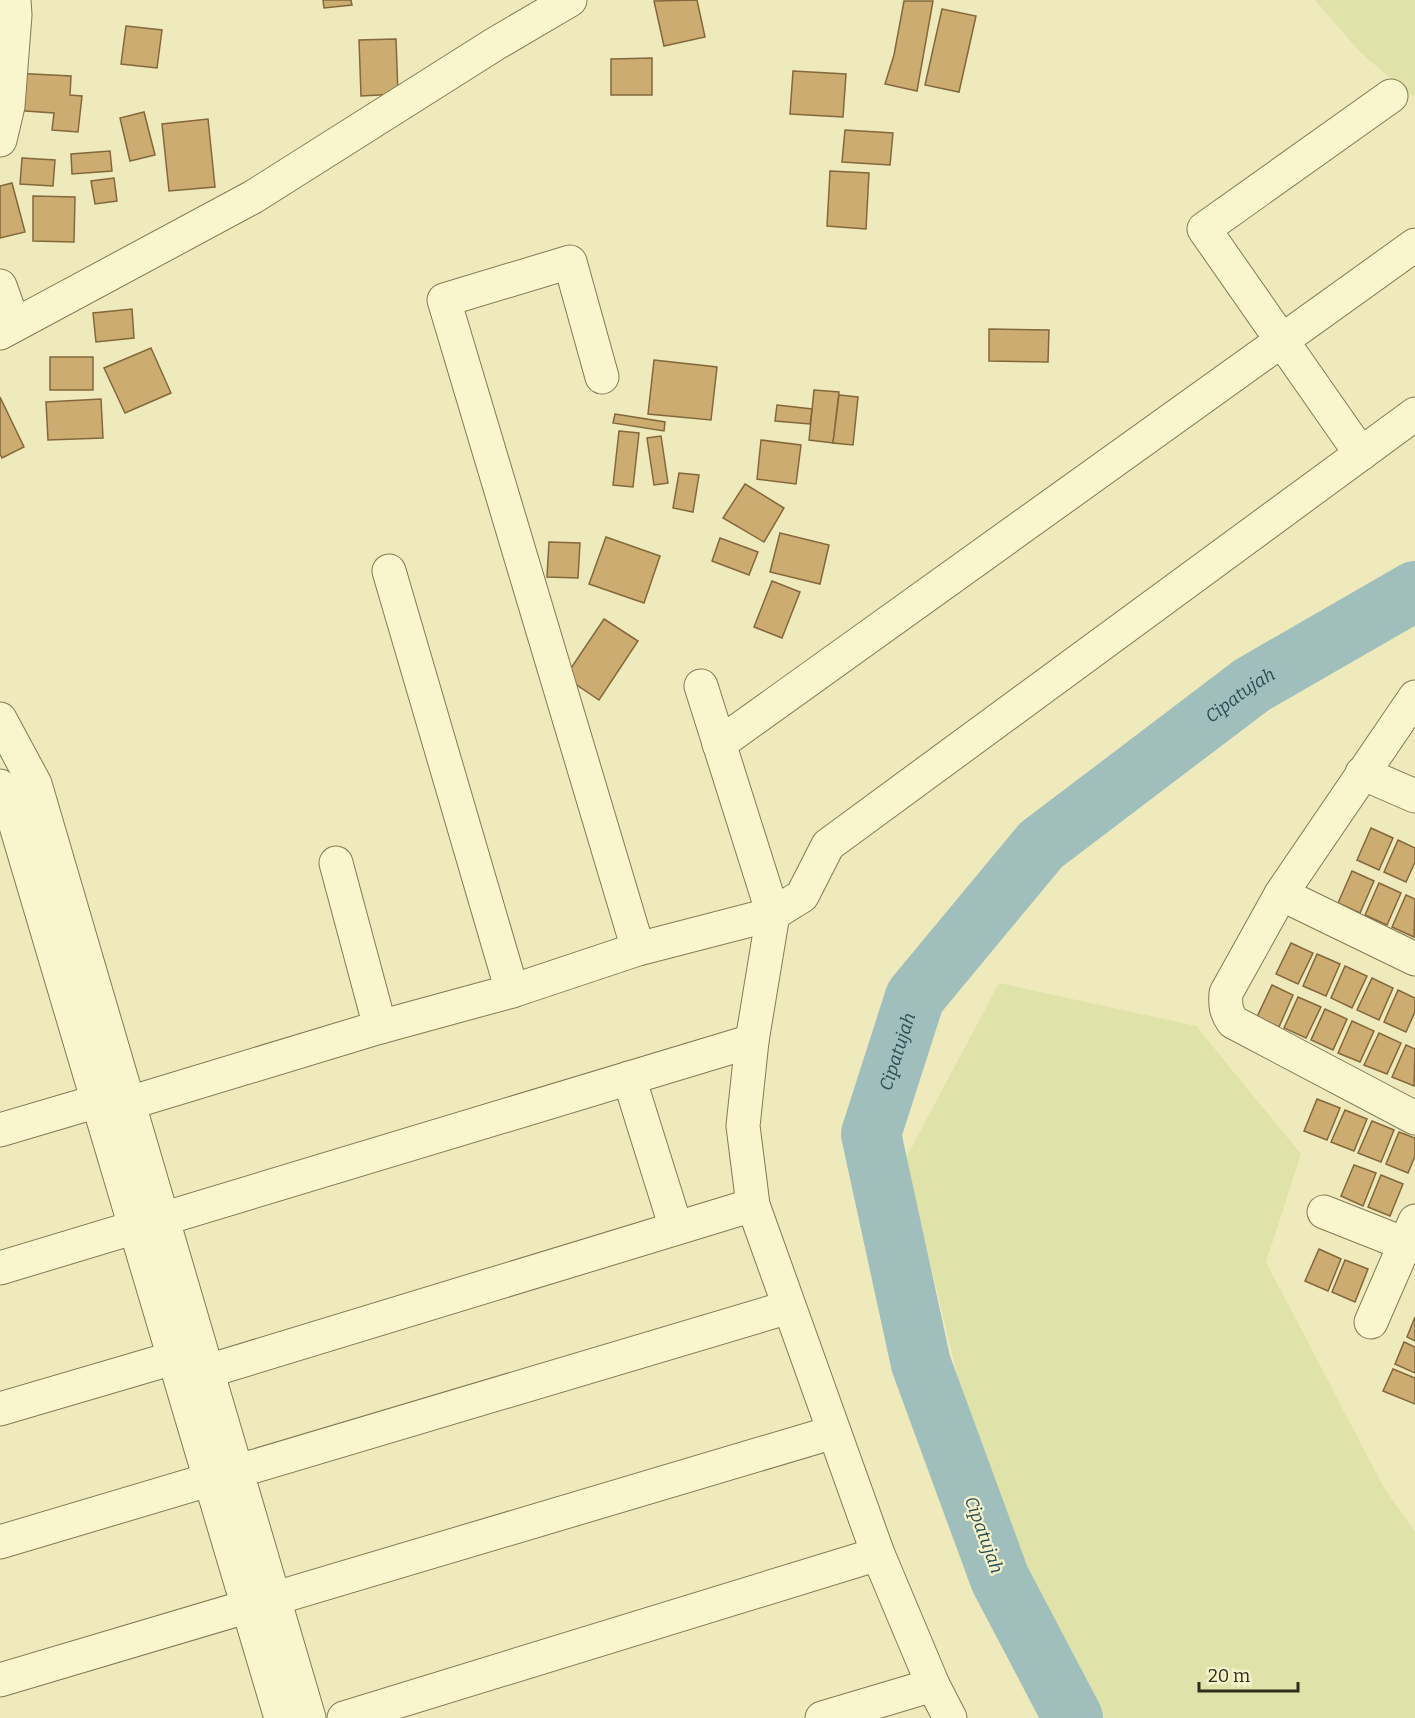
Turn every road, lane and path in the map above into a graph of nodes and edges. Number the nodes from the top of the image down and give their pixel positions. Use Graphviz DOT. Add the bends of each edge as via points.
graph roads {
  1 [pos="15,0"];
  2 [pos="570,0"];
  3 [pos="1391,96"];
  4 [pos="0,140"];
  5 [pos="1415,245"];
  6 [pos="0,286"];
  7 [pos="7,329"];
  8 [pos="1282,340"];
  9 [pos="602,376"];
  10 [pos="1415,414"];
  11 [pos="1361,454"];
  12 [pos="389,570"];
  13 [pos="701,686"];
  14 [pos="1415,697"];
  15 [pos="0,719"];
  16 [pos="719,744"];
  17 [pos="1362,773"];
  18 [pos="0,786"];
  19 [pos="1415,796"];
  20 [pos="336,863"];
  21 [pos="1281,894"];
  22 [pos="773,914"];
  23 [pos="638,949"];
  24 [pos="1415,959"];
  25 [pos="512,991"];
  26 [pos="380,1027"];
  27 [pos="752,1041"];
  28 [pos="629,1078"];
  29 [pos="113,1102"];
  30 [pos="1415,1118"];
  31 [pos="0,1130"];
  32 [pos="753,1205"];
  33 [pos="1324,1212"];
  34 [pos="149,1223"];
  35 [pos="676,1228"];
  36 [pos="1410,1233"];
  37 [pos="0,1268"];
  38 [pos="789,1307"];
  39 [pos="1371,1322"];
  40 [pos="195,1360"];
  41 [pos="0,1409"];
  42 [pos="834,1432"];
  43 [pos="224,1475"];
  44 [pos="0,1542"];
  45 [pos="878,1554"];
  46 [pos="261,1603"];
  47 [pos="0,1680"];
  48 [pos="933,1685"];
  49 [pos="281,1718"];
  50 [pos="309,1718"];
  51 [pos="344,1718"];
  52 [pos="822,1718"];
  53 [pos="950,1718"];
  1 -- 4 [label="street" via="8,106"];
  2 -- 7 [label="street" via="253,197"];
  3 -- 8 [label="street" via="1204,229"];
  5 -- 8 [label="street"];
  6 -- 7 [label="street"];
  8 -- 11 [label="street"];
  8 -- 16 [label="street"];
  9 -- 23 [label="street" via="570,262 444,300"];
  10 -- 11 [label="street"];
  11 -- 22 [label="street" via="828,845 802,896"];
  12 -- 25 [label="street"];
  13 -- 16 [label="street"];
  14 -- 17 [label="street"];
  15 -- 29 [label="street" via="36,784"];
  16 -- 22 [label="street"];
  17 -- 19 [label="street"];
  17 -- 21 [label="street"];
  18 -- 29 [label="street"];
  20 -- 26 [label="street"];
  21 -- 24 [label="street"];
  21 -- 30 [label="street" via="1226,993 1227,1013 1233,1022"];
  22 -- 23 [label="street"];
  22 -- 27 [label="street"];
  23 -- 25 [label="street"];
  25 -- 26 [label="street"];
  26 -- 29 [label="street"];
  27 -- 28 [label="street"];
  27 -- 32 [label="street" via="743,1126"];
  28 -- 34 [label="street"];
  28 -- 35 [label="street"];
  29 -- 31 [label="street"];
  29 -- 34 [label="street"];
  32 -- 35 [label="street"];
  32 -- 38 [label="street"];
  33 -- 36 [label="street"];
  34 -- 37 [label="street"];
  34 -- 40 [label="street"];
  35 -- 40 [label="street"];
  36 -- 39 [label="street"];
  38 -- 42 [label="street"];
  38 -- 43 [label="street"];
  40 -- 41 [label="street"];
  40 -- 43 [label="street"];
  42 -- 45 [label="street"];
  42 -- 46 [label="street"];
  43 -- 44 [label="street"];
  43 -- 46 [label="street"];
  45 -- 48 [label="street"];
  45 -- 51 [label="street"];
  46 -- 47 [label="street"];
  46 -- 49 [label="street"];
  46 -- 50 [label="street"];
  48 -- 52 [label="street"];
  48 -- 53 [label="street"];
}
